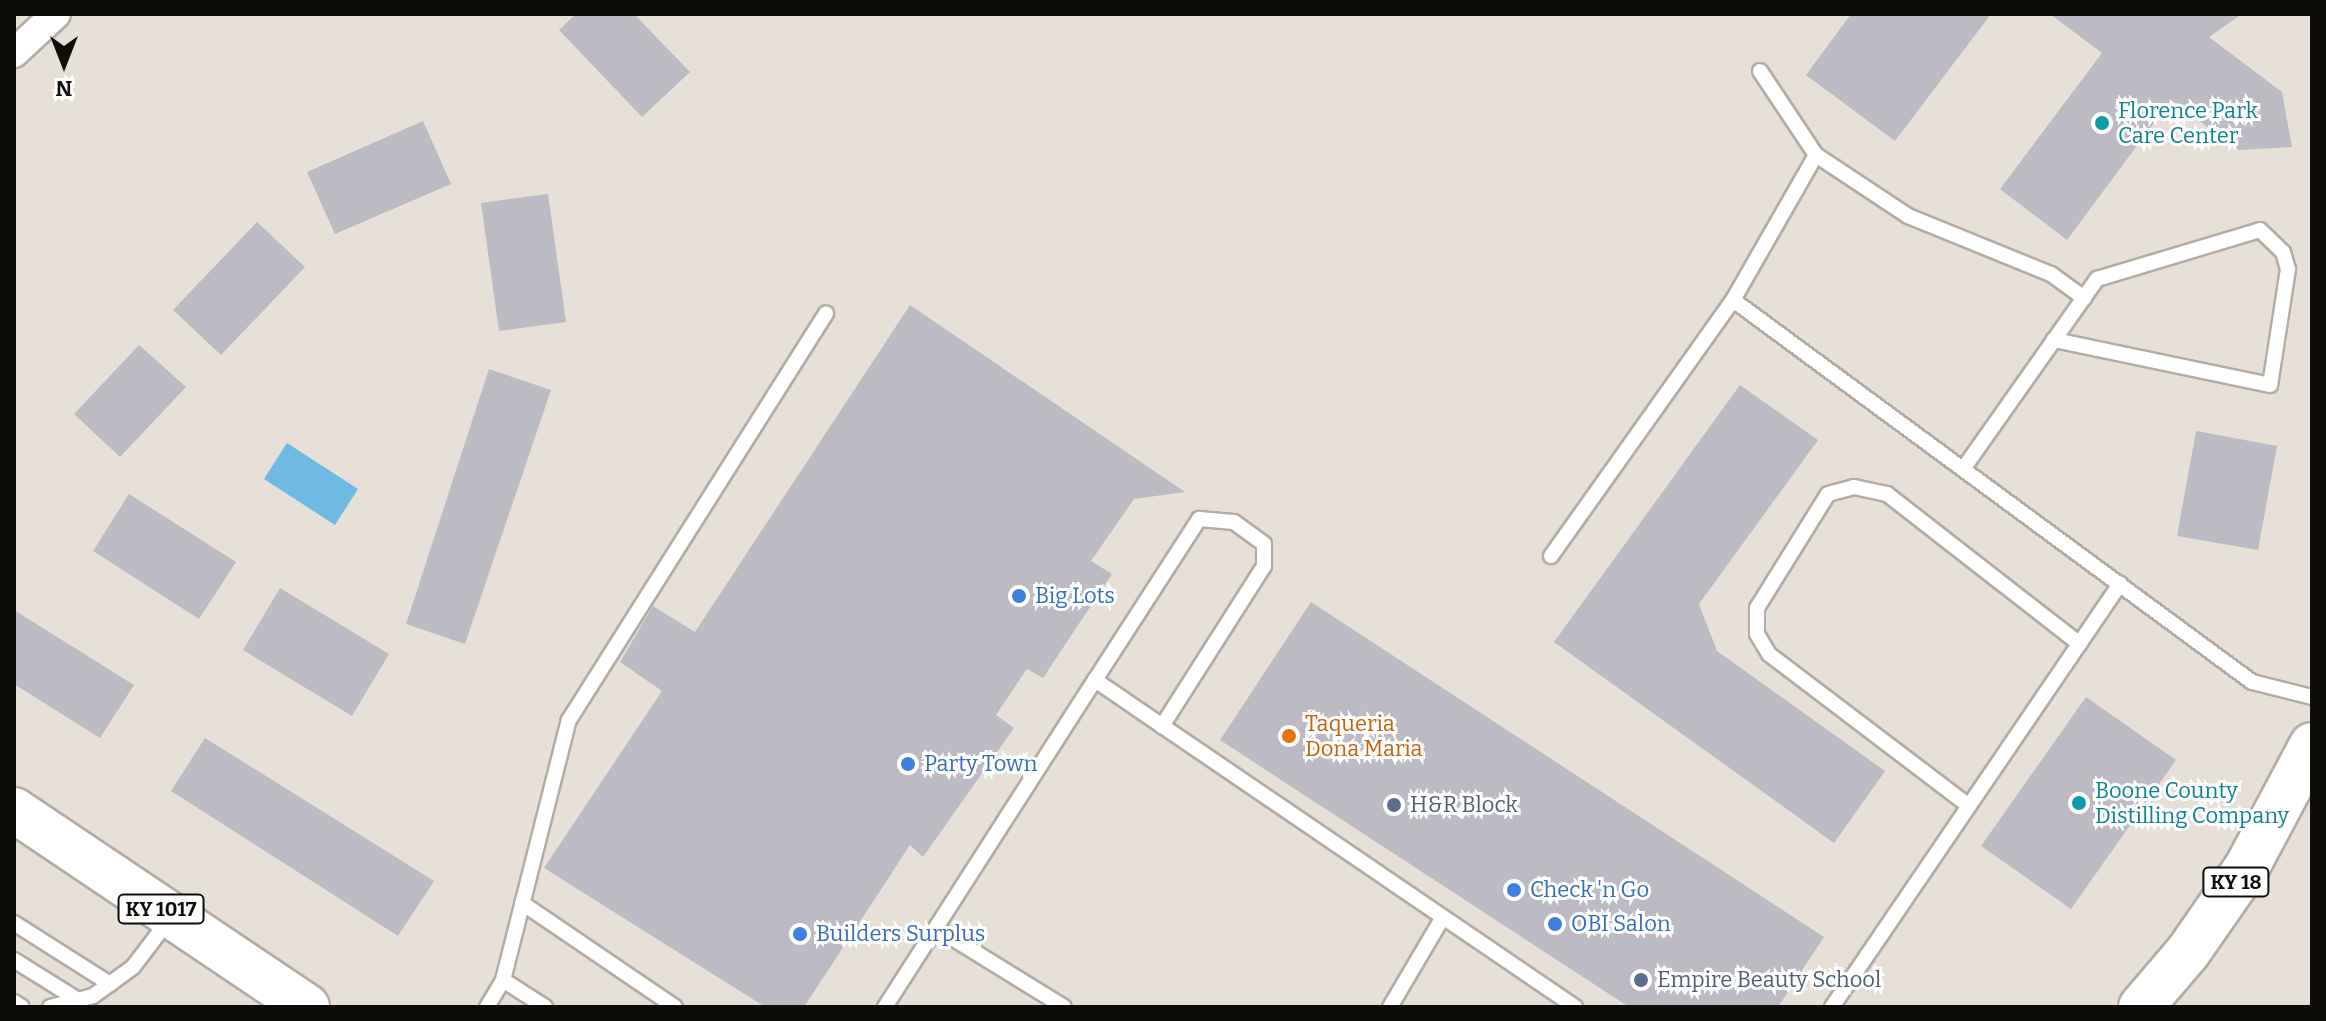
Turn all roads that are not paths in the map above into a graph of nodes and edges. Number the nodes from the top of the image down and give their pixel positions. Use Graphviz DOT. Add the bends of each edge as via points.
graph roads {
  1 [pos="56,14"];
  2 [pos="14,53"];
  3 [pos="1760,71"];
  4 [pos="1816,155"];
  5 [pos="2084,298"];
  6 [pos="1733,300"];
  7 [pos="826,314"];
  8 [pos="2054,340"];
  9 [pos="1963,469"];
  10 [pos="1551,556"];
  11 [pos="2120,584"];
  12 [pos="2080,644"];
  13 [pos="1095,680"];
  14 [pos="2312,697"];
  15 [pos="1162,726"];
  16 [pos="2312,745"];
  17 [pos="1969,806"];
  18 [pos="14,810"];
  19 [pos="522,903"];
  20 [pos="172,916"];
  21 [pos="1443,917"];
  22 [pos="14,923"];
  23 [pos="936,928"];
  24 [pos="14,960"];
  25 [pos="503,980"];
  26 [pos="110,984"];
  27 [pos="78,1000"];
  28 [pos="14,1002"];
  29 [pos="22,1007"];
  30 [pos="50,1007"];
  31 [pos="307,1007"];
  32 [pos="487,1007"];
  33 [pos="545,1007"];
  34 [pos="675,1007"];
  35 [pos="885,1007"];
  36 [pos="1064,1007"];
  37 [pos="1390,1007"];
  38 [pos="1575,1007"];
  39 [pos="1832,1007"];
  40 [pos="2141,1007"];
  1 -- 2 [label="street"];
  3 -- 4 [label="lane"];
  4 -- 5 [label="lane" via="1908,216 2051,274"];
  4 -- 6 [label="lane"];
  5 -- 8 [label="lane"];
  5 -- 8 [label="lane" via="2097,279 2260,230 2274,238 2288,269 2270,385"];
  6 -- 9 [label="lane"];
  6 -- 10 [label="lane"];
  7 -- 19 [label="lane" via="569,720"];
  8 -- 9 [label="lane"];
  9 -- 11 [label="lane"];
  11 -- 12 [label="lane"];
  11 -- 14 [label="lane" via="2252,682"];
  12 -- 17 [label="lane"];
  12 -- 17 [label="lane" via="1887,494 1854,487 1828,494 1757,608 1757,634 1769,654"];
  13 -- 15 [label="lane"];
  13 -- 15 [label="lane" via="1199,519 1234,522 1264,544 1264,566"];
  13 -- 23 [label="lane"];
  15 -- 21 [label="lane"];
  16 -- 40 [label="main road, KY 18" via="2247,867 2188,952"];
  17 -- 39 [label="lane"];
  18 -- 20 [label="main road, KY 1017"];
  19 -- 25 [label="lane"];
  19 -- 34 [label="lane"];
  20 -- 26 [label="lane" via="133,967"];
  20 -- 31 [label="main road, KY 1017"];
  21 -- 37 [label="lane"];
  21 -- 38 [label="lane"];
  22 -- 26 [label="lane"];
  23 -- 35 [label="lane"];
  23 -- 36 [label="lane"];
  24 -- 27 [label="lane"];
  25 -- 32 [label="lane"];
  25 -- 33 [label="lane"];
  26 -- 27 [label="lane"];
  27 -- 30 [label="lane"];
  28 -- 29 [label="lane"];
}
